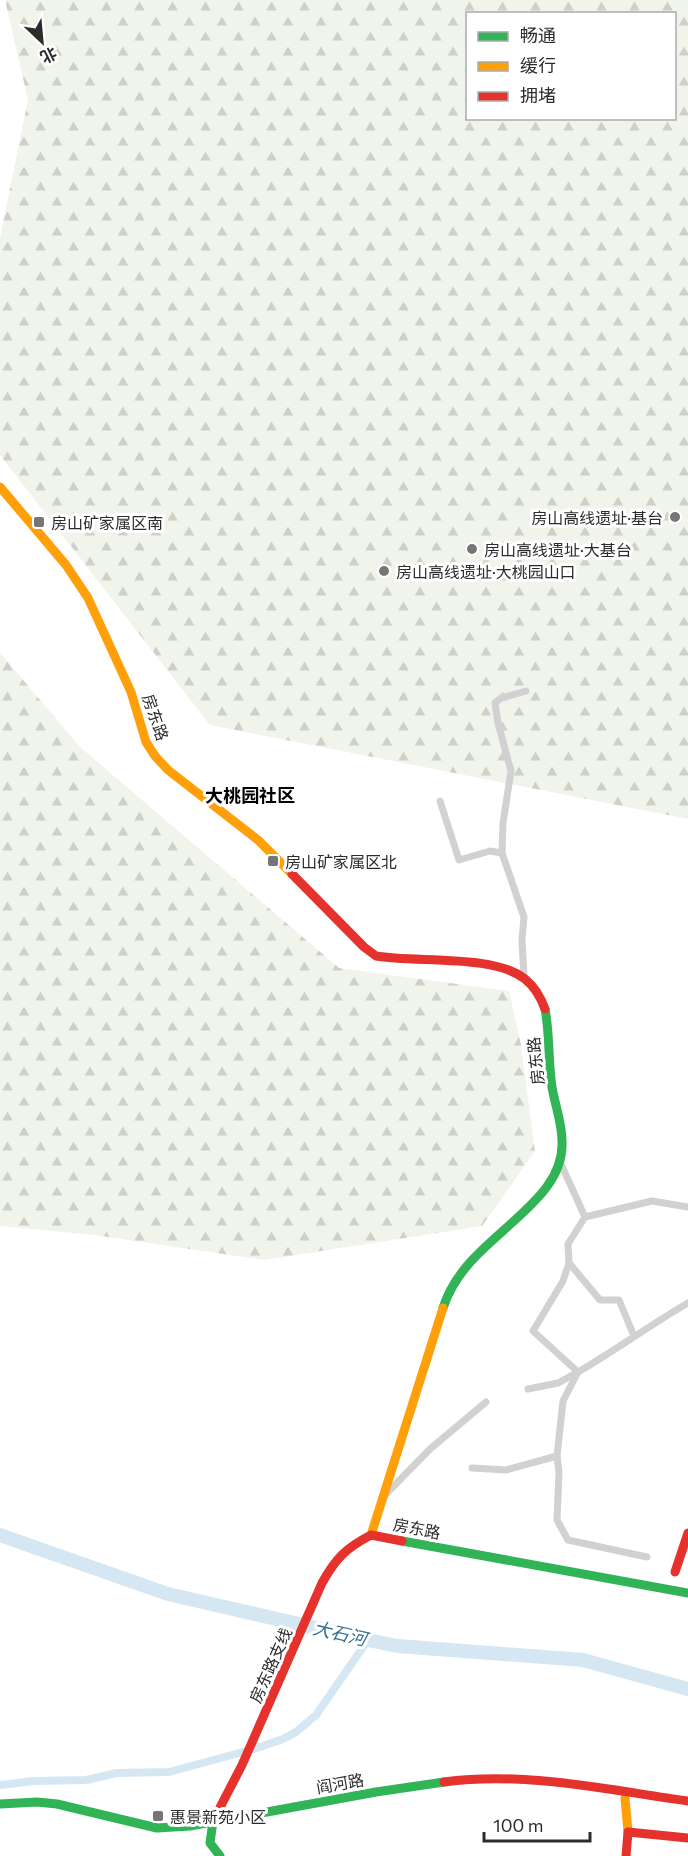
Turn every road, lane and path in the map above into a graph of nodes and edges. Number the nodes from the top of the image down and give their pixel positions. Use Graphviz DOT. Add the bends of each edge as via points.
graph roads {
  1 [pos="0,487"];
  2 [pos="526,691"];
  3 [pos="440,801"];
  4 [pos="502,853"];
  5 [pos="524,977"];
  6 [pos="561,1164"];
  7 [pos="688,1207"];
  8 [pos="585,1217"];
  9 [pos="569,1263"];
  10 [pos="688,1303"];
  11 [pos="634,1336"];
  12 [pos="578,1372"];
  13 [pos="528,1389"];
  14 [pos="486,1402"];
  15 [pos="557,1456"];
  16 [pos="472,1468"];
  17 [pos="383,1497"];
  18 [pos="688,1533"];
  19 [pos="371,1535"];
  20 [pos="685,1552"];
  21 [pos="647,1557"];
  22 [pos="675,1572"];
  23 [pos="688,1593"];
  24 [pos="625,1798"];
  25 [pos="688,1801"];
  26 [pos="0,1804"];
  27 [pos="213,1821"];
  28 [pos="628,1832"];
  29 [pos="688,1838"];
  30 [pos="220,1856"];
  31 [pos="626,1856"];
  1 -- 5 [label="main road, 房东路" via="66,565 88,598 131,692 146,742 168,770 258,840 376,956 496,965"];
  2 -- 4 [label="street" via="495,703 511,771"];
  3 -- 4 [label="street" via="459,860 490,851"];
  4 -- 5 [label="street" via="524,916"];
  5 -- 6 [label="main road, 房东路" via="542,1001 546,1017 552,1088 562,1129"];
  6 -- 8 [label="street"];
  6 -- 17 [label="main road, 房东路" via="543,1192 470,1260 448,1293"];
  7 -- 8 [label="street" via="652,1201"];
  8 -- 9 [label="street" via="568,1244"];
  9 -- 11 [label="street" via="600,1300 619,1300"];
  9 -- 12 [label="street" via="563,1281 533,1331"];
  10 -- 11 [label="street"];
  11 -- 12 [label="street"];
  12 -- 13 [label="street" via="558,1383"];
  12 -- 15 [label="street" via="564,1401"];
  14 -- 17 [label="street" via="430,1449"];
  15 -- 16 [label="street" via="506,1470"];
  15 -- 21 [label="street" via="557,1520 568,1540"];
  17 -- 19 [label="main road, 房东路"];
  18 -- 20 [label="main road"];
  19 -- 23 [label="main road, 房东路"];
  19 -- 27 [label="main road, 房东路支线" via="341,1553 322,1583 242,1766"];
  20 -- 22 [label="main road"];
  24 -- 28 [label="main road"];
  25 -- 27 [label="main road, 阎河路" via="547,1781 468,1779"];
  26 -- 27 [label="main road, 阎河路" via="57,1804 158,1827"];
  27 -- 30 [label="main road" via="210,1843"];
  28 -- 29 [label="main road"];
  28 -- 31 [label="main road"];
}
